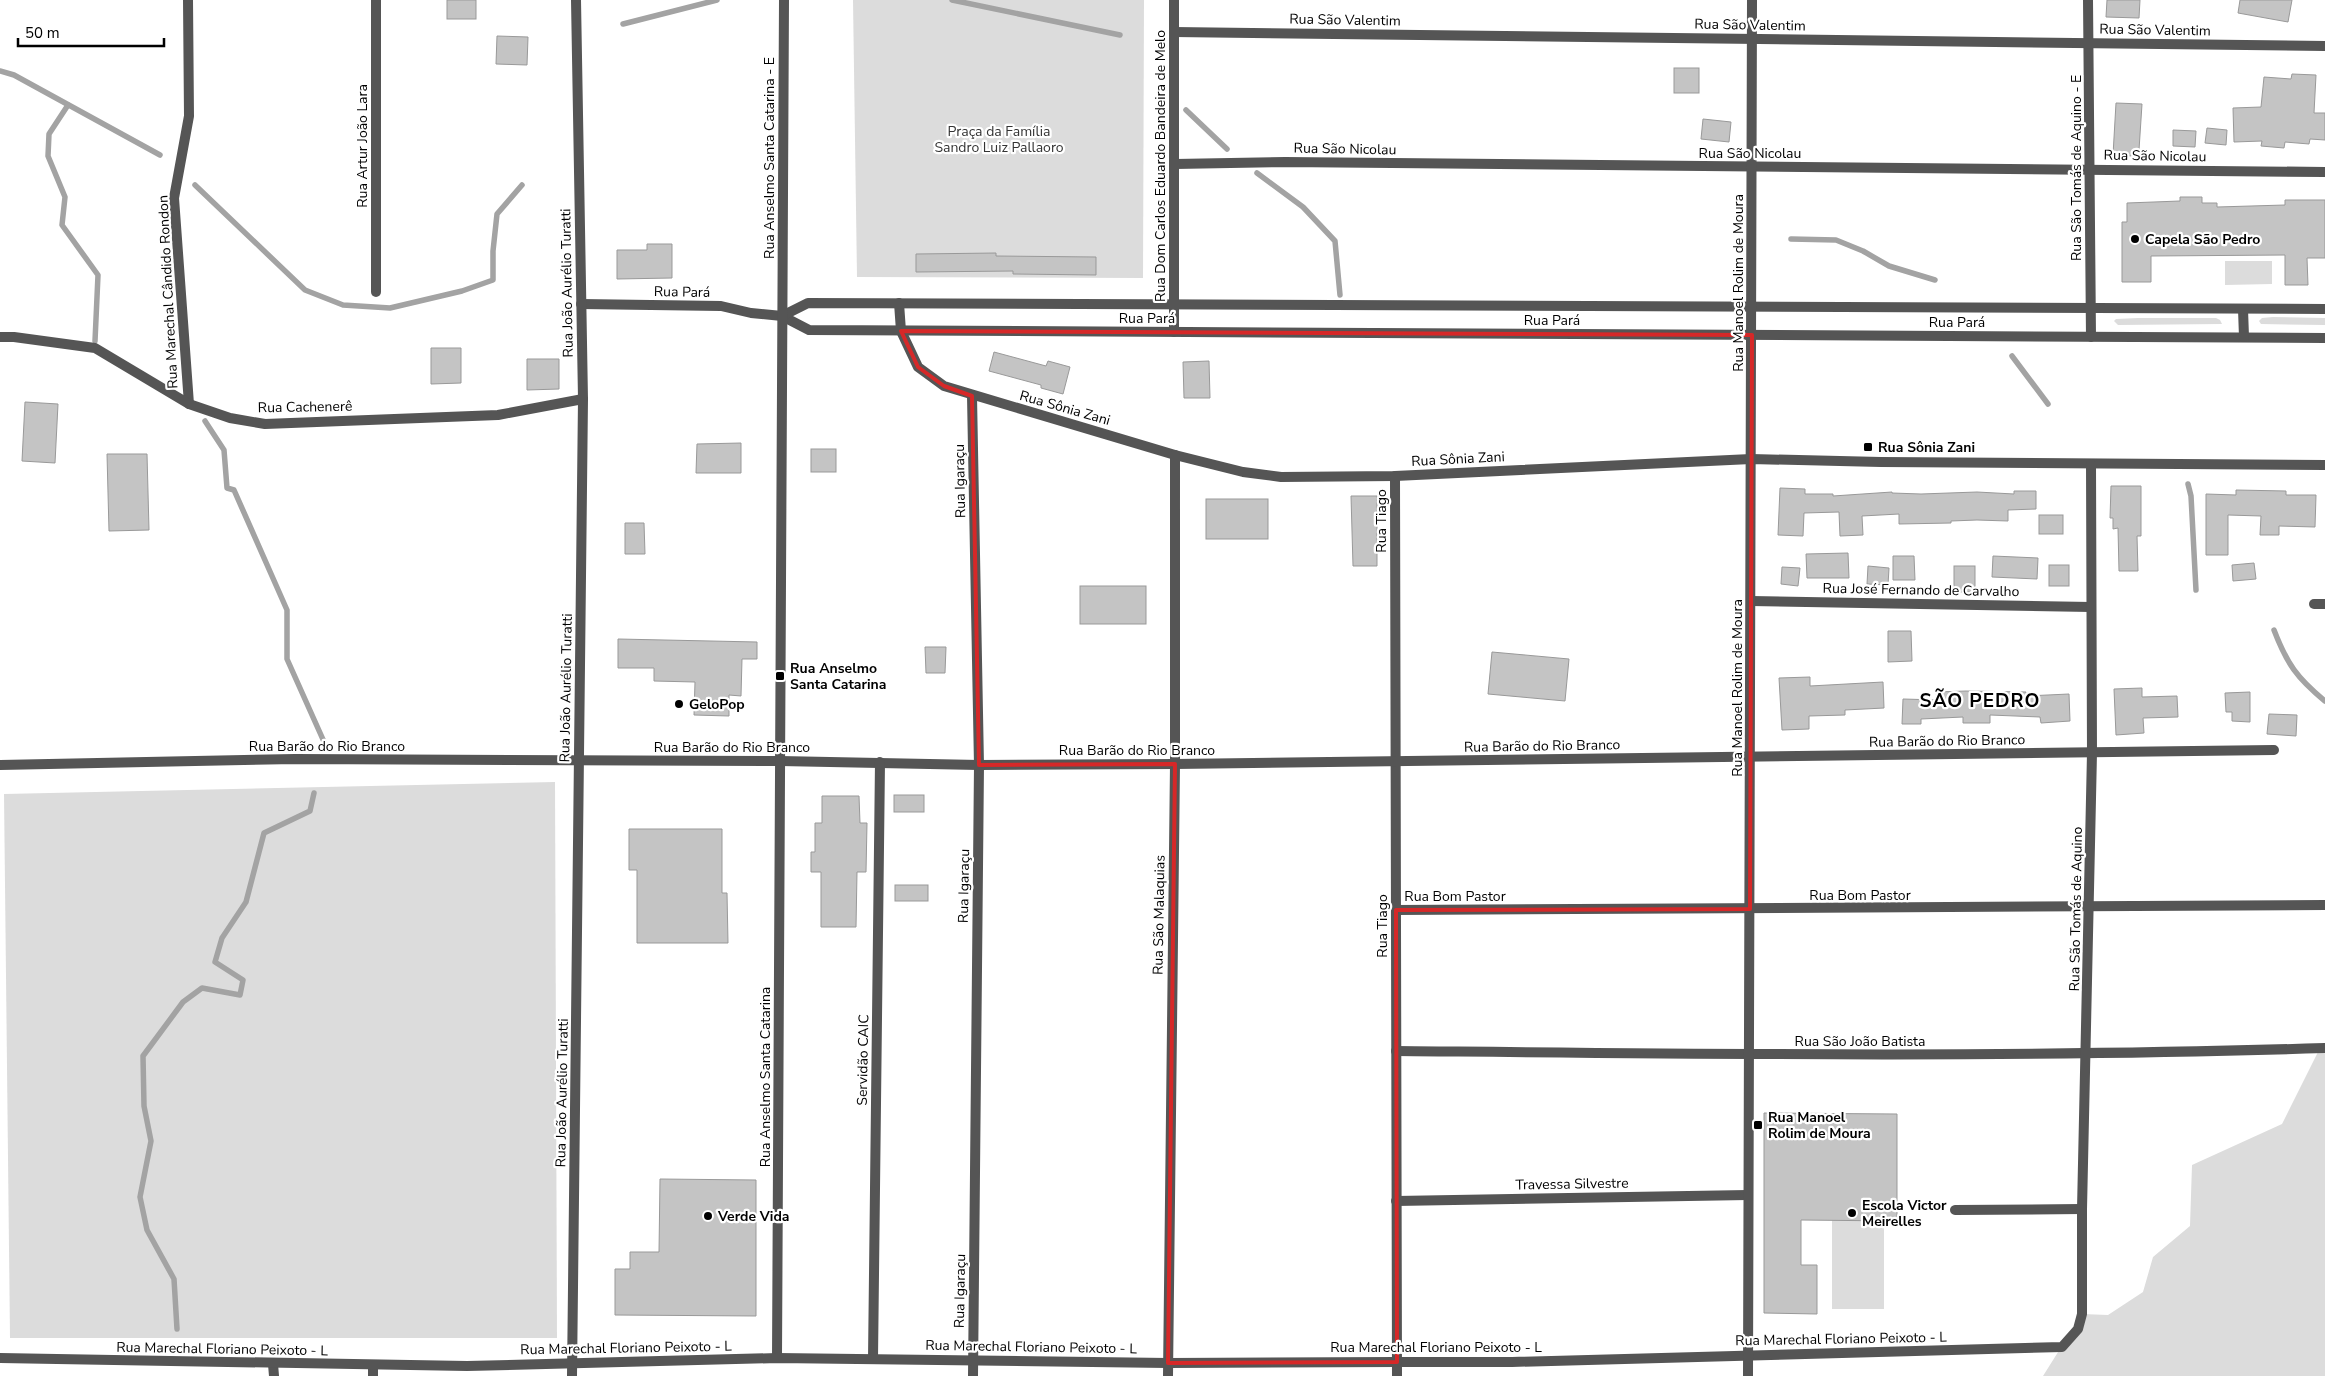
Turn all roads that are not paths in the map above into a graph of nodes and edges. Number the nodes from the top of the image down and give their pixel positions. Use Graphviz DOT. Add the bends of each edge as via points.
graph roads {
  1 [pos="188,0"];
  2 [pos="376,0"];
  3 [pos="576,0"];
  4 [pos="784,0"];
  5 [pos="1174,0"];
  6 [pos="1752,0"];
  7 [pos="2088,0"];
  8 [pos="1174,32"];
  9 [pos="1752,39"];
  10 [pos="2089,43"];
  11 [pos="2325,46"];
  12 [pos="1175,164"];
  13 [pos="1753,167"];
  14 [pos="2090,169"];
  15 [pos="2325,172"];
  16 [pos="376,292"];
  17 [pos="899,303"];
  18 [pos="581,304"];
  19 [pos="1174,305"];
  20 [pos="1752,307"];
  21 [pos="2091,309"];
  22 [pos="2242,309"];
  23 [pos="2325,309"];
  24 [pos="782,316"];
  25 [pos="901,330"];
  26 [pos="1174,332"];
  27 [pos="1752,335"];
  28 [pos="2091,336"];
  29 [pos="0,337"];
  30 [pos="2244,337"];
  31 [pos="2325,338"];
  32 [pos="972,396"];
  33 [pos="583,399"];
  34 [pos="189,404"];
  35 [pos="1175,455"];
  36 [pos="1751,459"];
  37 [pos="2091,464"];
  38 [pos="2325,465"];
  39 [pos="1395,476"];
  40 [pos="1751,601"];
  41 [pos="2314,604"];
  42 [pos="2325,604"];
  43 [pos="2091,607"];
  44 [pos="2274,750"];
  45 [pos="2092,752"];
  46 [pos="1750,757"];
  47 [pos="579,760"];
  48 [pos="780,761"];
  49 [pos="880,762"];
  50 [pos="1395,762"];
  51 [pos="1175,764"];
  52 [pos="0,765"];
  53 [pos="979,765"];
  54 [pos="2325,905"];
  55 [pos="2090,908"];
  56 [pos="1750,909"];
  57 [pos="1396,910"];
  58 [pos="2325,1048"];
  59 [pos="1396,1051"];
  60 [pos="2086,1054"];
  61 [pos="1749,1055"];
  62 [pos="1748,1195"];
  63 [pos="1396,1201"];
  64 [pos="2082,1209"];
  65 [pos="1955,1210"];
  66 [pos="2062,1347"];
  67 [pos="1748,1355"];
  68 [pos="0,1358"];
  69 [pos="777,1358"];
  70 [pos="873,1359"];
  71 [pos="973,1359"];
  72 [pos="572,1362"];
  73 [pos="1168,1362"];
  74 [pos="1397,1362"];
  75 [pos="273,1364"];
  76 [pos="373,1371"];
  77 [pos="274,1376"];
  78 [pos="572,1376"];
  79 [pos="973,1376"];
  80 [pos="1168,1376"];
  81 [pos="1397,1376"];
  82 [pos="1748,1376"];
  1 -- 34 [label="street, Rua Marechal Cândido Rondon" via="189,116 174,198"];
  2 -- 16 [label="street, Rua Artur João Lara"];
  3 -- 18 [label="street, Rua João Aurélio Turatti"];
  4 -- 24 [label="street, Rua Anselmo Santa Catarina - E"];
  5 -- 8 [label="street, Rua Dom Carlos Eduardo Bandeira de Melo"];
  6 -- 9 [label="street, Rua Manoel Rolim de Moura"];
  7 -- 10 [label="street, Rua São Tomás de Aquino - E"];
  8 -- 9 [label="street, Rua São Valentim"];
  8 -- 12 [label="street, Rua Dom Carlos Eduardo Bandeira de Melo"];
  9 -- 10 [label="street, Rua São Valentim"];
  9 -- 13 [label="street, Rua Manoel Rolim de Moura"];
  10 -- 11 [label="street, Rua São Valentim"];
  10 -- 14 [label="street, Rua São Tomás de Aquino - E"];
  12 -- 13 [label="street, Rua São Nicolau" via="1295,162"];
  12 -- 19 [label="street, Rua Dom Carlos Eduardo Bandeira de Melo"];
  13 -- 14 [label="street, Rua São Nicolau"];
  13 -- 20 [label="street, Rua Manoel Rolim de Moura"];
  14 -- 15 [label="street, Rua São Nicolau"];
  14 -- 21 [label="street, Rua São Tomás de Aquino - E"];
  17 -- 19 [label="street, Rua Pará"];
  17 -- 24 [label="street, Rua Pará" via="808,303"];
  17 -- 25 [label="street, Rua Sônia Zani"];
  18 -- 24 [label="street, Rua Pará" via="721,306"];
  18 -- 33 [label="street, Rua João Aurélio Turatti"];
  19 -- 20 [label="street, Rua Pará"];
  19 -- 26 [label="street, Rua Dom Carlos Eduardo Bandeira de Melo"];
  20 -- 21 [label="street, Rua Pará"];
  20 -- 27 [label="street, Rua Manoel Rolim de Moura"];
  21 -- 22 [label="street, Rua Pará"];
  21 -- 28 [label="street, Rua São Tomás de Aquino - E"];
  22 -- 23 [label="street, Rua Pará"];
  22 -- 30 [label="street"];
  24 -- 25 [label="street, Rua Pará" via="809,330"];
  24 -- 48 [label="street, Rua Anselmo Santa Catarina"];
  25 -- 26 [label="street, Rua Pará"];
  25 -- 32 [label="street, Rua Sônia Zani" via="918,367 944,386"];
  26 -- 27 [label="street, Rua Pará"];
  27 -- 28 [label="street, Rua Pará"];
  27 -- 36 [label="street, Rua Manoel Rolim de Moura"];
  28 -- 30 [label="street, Rua Pará"];
  29 -- 34 [label="street, Rua Cachenerê" via="95,348"];
  30 -- 31 [label="street, Rua Pará"];
  32 -- 35 [label="street, Rua Sônia Zani"];
  32 -- 53 [label="street, Rua Igaraçu"];
  33 -- 34 [label="street, Rua Cachenerê" via="498,415 265,424 230,418"];
  33 -- 47 [label="street, Rua João Aurélio Turatti"];
  35 -- 39 [label="street, Rua Sônia Zani" via="1243,472 1281,477"];
  35 -- 51 [label="street, Rua São Malaquias"];
  36 -- 37 [label="street, Rua Sônia Zani"];
  36 -- 39 [label="street, Rua Sônia Zani"];
  36 -- 40 [label="street, Rua Manoel Rolim de Moura"];
  37 -- 38 [label="street, Rua Sônia Zani"];
  37 -- 43 [label="street, Rua São Tomás de Aquino"];
  39 -- 50 [label="street, Rua Tiago"];
  40 -- 43 [label="street, Rua José Fernando de Carvalho"];
  40 -- 46 [label="street, Rua Manoel Rolim de Moura"];
  41 -- 42 [label="street"];
  43 -- 45 [label="street, Rua São Tomás de Aquino"];
  44 -- 45 [label="street, Rua Barão do Rio Branco"];
  45 -- 46 [label="street, Rua Barão do Rio Branco"];
  45 -- 55 [label="street, Rua São Tomás de Aquino"];
  46 -- 50 [label="street, Rua Barão do Rio Branco"];
  46 -- 56 [label="street, Rua Manoel Rolim de Moura"];
  47 -- 48 [label="street, Rua Barão do Rio Branco"];
  47 -- 52 [label="street, Rua Barão do Rio Branco" via="295,759"];
  47 -- 72 [label="street, Rua João Aurélio Turatti"];
  48 -- 49 [label="street, Rua Barão do Rio Branco"];
  48 -- 69 [label="street, Rua Anselmo Santa Catarina"];
  49 -- 53 [label="street, Rua Barão do Rio Branco"];
  49 -- 70 [label="street, Servidão CAIC"];
  50 -- 51 [label="street, Rua Barão do Rio Branco"];
  50 -- 57 [label="street, Rua Tiago"];
  51 -- 53 [label="street, Rua Barão do Rio Branco"];
  51 -- 73 [label="street, Rua São Malaquias"];
  53 -- 71 [label="street, Rua Igaraçu"];
  54 -- 55 [label="street, Rua Bom Pastor"];
  55 -- 56 [label="street, Rua Bom Pastor"];
  55 -- 60 [label="street, Rua São Tomás de Aquino"];
  56 -- 57 [label="street, Rua Bom Pastor"];
  56 -- 61 [label="street, Rua Manoel Rolim de Moura"];
  57 -- 59 [label="street, Rua Tiago"];
  58 -- 60 [label="street, Rua São João Batista"];
  59 -- 61 [label="street, Rua São João Batista"];
  59 -- 63 [label="street, Rua Tiago"];
  60 -- 61 [label="street, Rua São João Batista"];
  60 -- 64 [label="street, Rua São Tomás de Aquino"];
  61 -- 62 [label="street, Rua Manoel Rolim de Moura"];
  62 -- 63 [label="street, Travessa Silvestre"];
  62 -- 67 [label="street, Rua Manoel Rolim de Moura"];
  63 -- 74 [label="street, Rua Tiago"];
  64 -- 65 [label="street"];
  64 -- 66 [label="street, Rua São Tomás de Aquino" via="2082,1314 2078,1329"];
  66 -- 67 [label="street, Rua Marechal Floriano Peixoto - L"];
  67 -- 74 [label="street, Rua Marechal Floriano Peixoto - L"];
  67 -- 82 [label="street, Rua Manoel Rolim de Moura"];
  68 -- 75 [label="street, Rua Marechal Floriano Peixoto - L"];
  69 -- 70 [label="street, Rua Marechal Floriano Peixoto - L"];
  69 -- 72 [label="street, Rua Marechal Floriano Peixoto - L"];
  70 -- 71 [label="street, Rua Marechal Floriano Peixoto - L"];
  71 -- 73 [label="street, Rua Marechal Floriano Peixoto - L"];
  71 -- 79 [label="street, Rua Igaraçu"];
  72 -- 76 [label="street, Rua Marechal Floriano Peixoto - L"];
  72 -- 78 [label="street, Rua João Aurélio Turatti"];
  73 -- 74 [label="street, Rua Marechal Floriano Peixoto - L"];
  73 -- 80 [label="street, Rua São Malaquias"];
  74 -- 81 [label="street, Rua Tiago"];
  75 -- 76 [label="street, Rua Marechal Floriano Peixoto - L"];
  75 -- 77 [label="street"];
}
